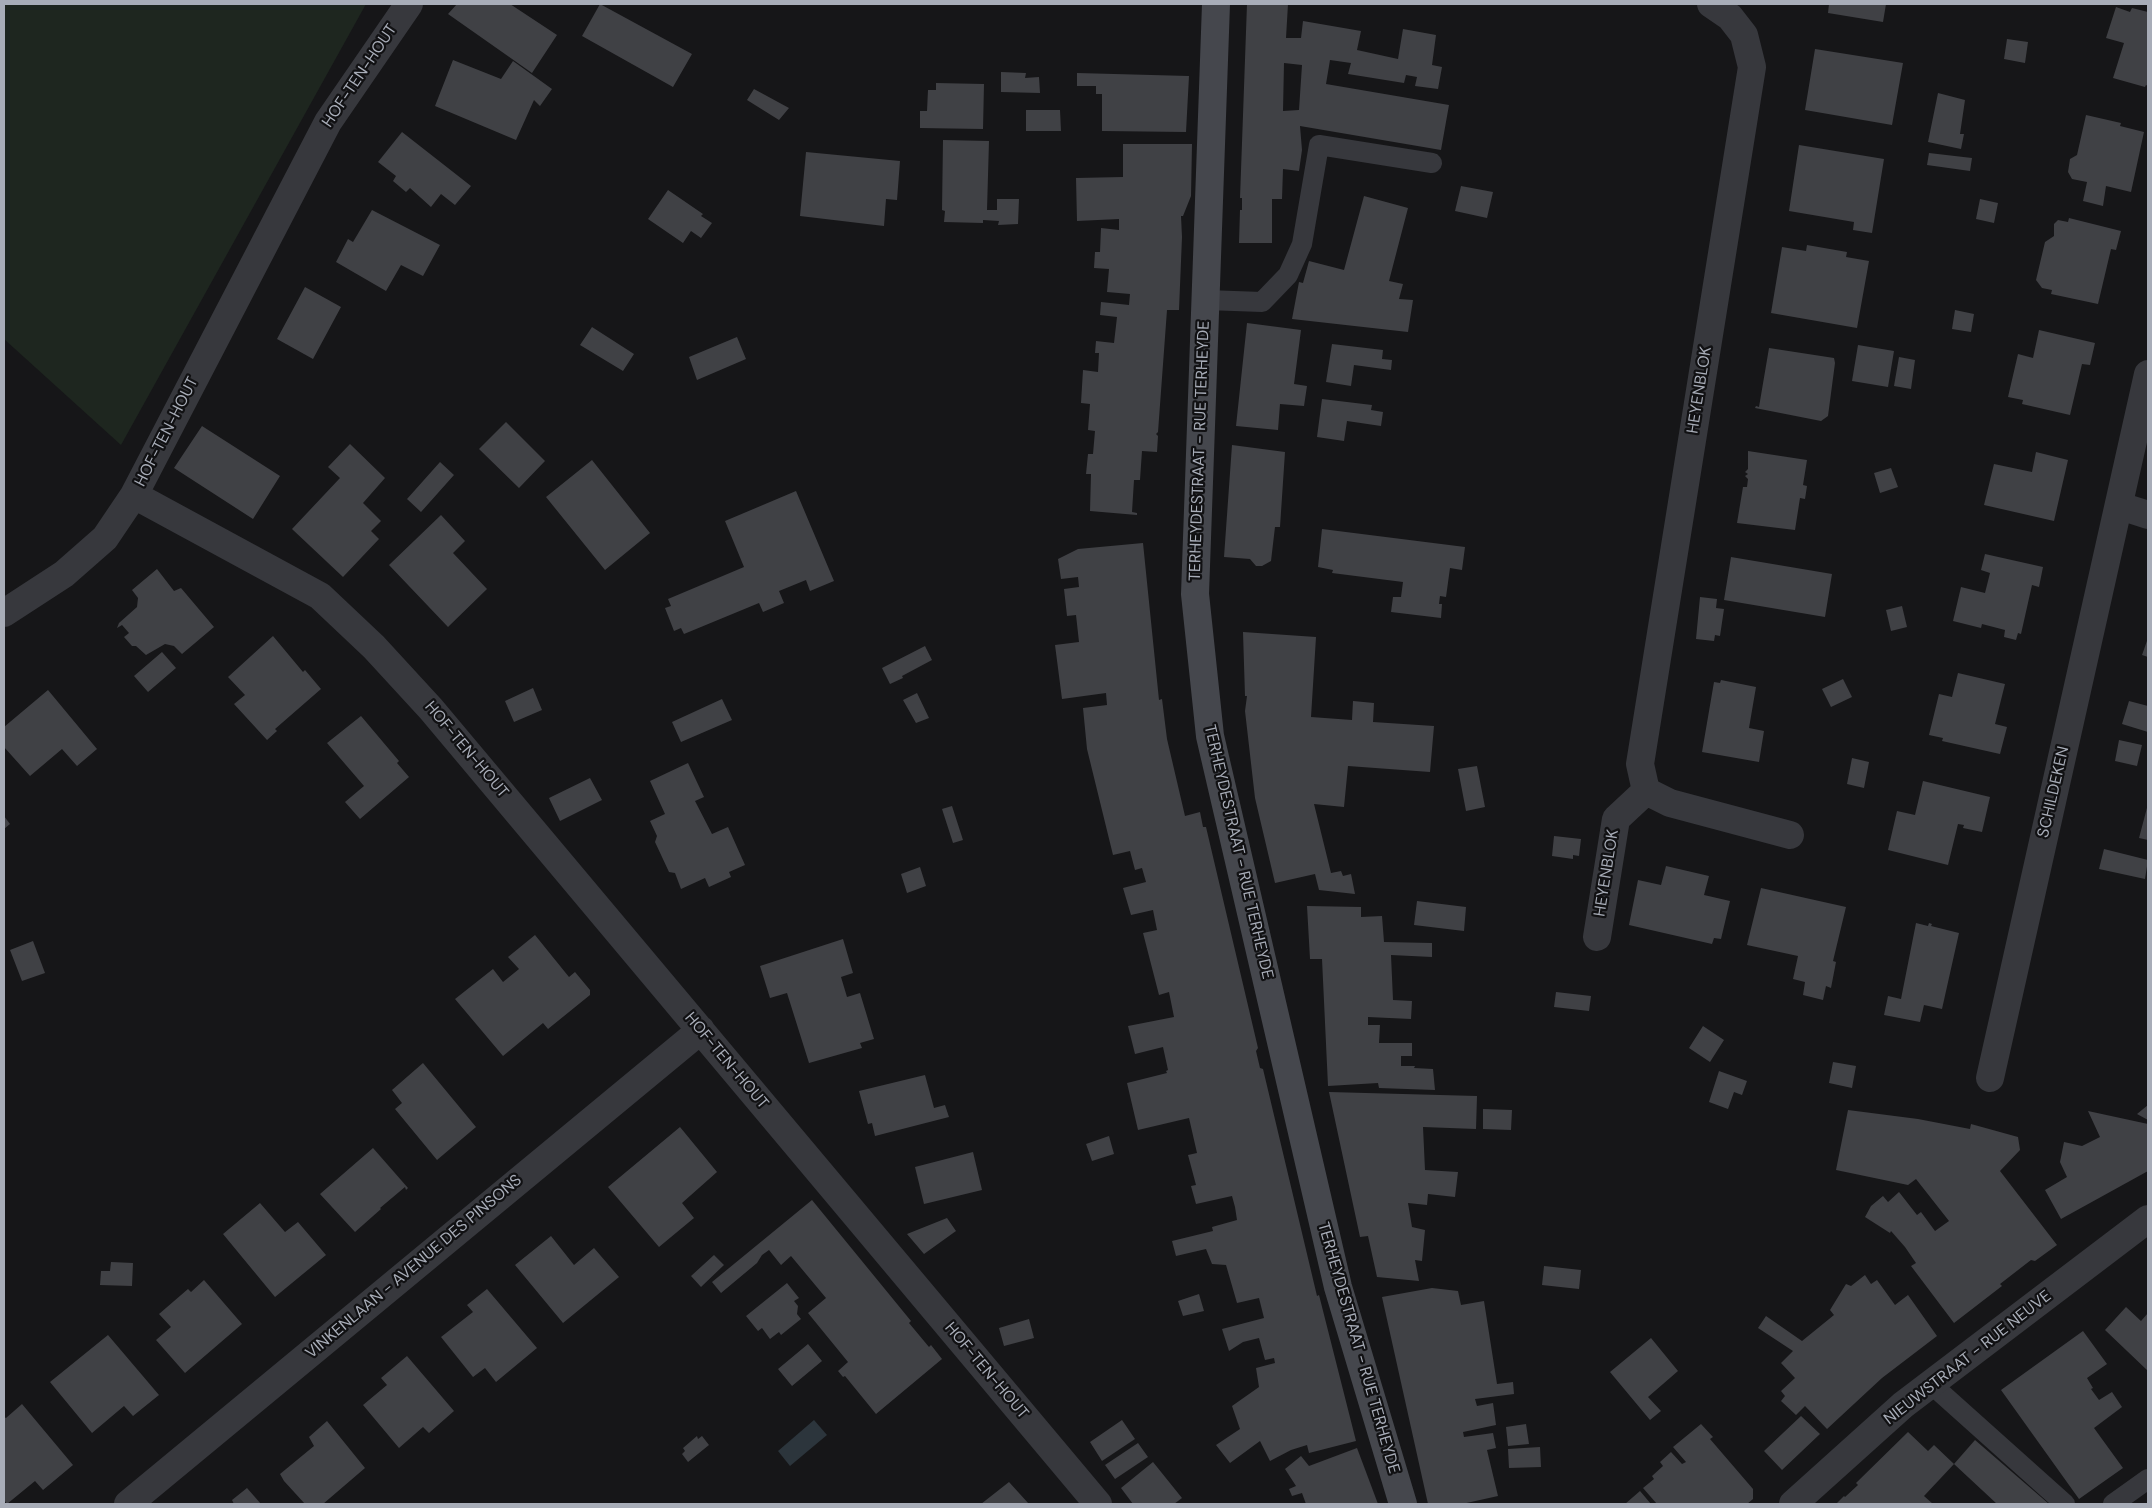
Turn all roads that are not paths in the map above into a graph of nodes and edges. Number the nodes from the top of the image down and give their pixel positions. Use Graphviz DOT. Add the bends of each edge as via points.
graph roads {
  1 [pos="1216,4"];
  2 [pos="1711,4"];
  3 [pos="405,5"];
  4 [pos="1432,163"];
  5 [pos="1206,300"];
  6 [pos="2148,374"];
  7 [pos="134,495"];
  8 [pos="2120,506"];
  9 [pos="2148,515"];
  10 [pos="4,614"];
  11 [pos="1646,791"];
  12 [pos="1790,835"];
  13 [pos="1597,937"];
  14 [pos="700,1030"];
  15 [pos="1990,1078"];
  16 [pos="2148,1219"];
  17 [pos="1932,1384"];
  18 [pos="2148,1479"];
  19 [pos="128,1504"];
  20 [pos="1098,1504"];
  21 [pos="1403,1504"];
  22 [pos="1793,1504"];
  23 [pos="2065,1504"];
  24 [pos="2113,1504"];
  1 -- 5 [label="street, TERHEYDESTRAAT - RUE TERHEYDE"];
  2 -- 11 [label="street, HEYENBLOK" via="1730,16 1744,35 1752,67 1640,764"];
  3 -- 7 [label="street, HOF-TEN-HOUT" via="328,122"];
  4 -- 5 [label="lane" via="1319,145 1302,244 1288,275 1262,302"];
  5 -- 21 [label="street, TERHEYDESTRAAT - RUE TERHEYDE" via="1195,594 1210,736 1338,1287"];
  6 -- 8 [label="street, SCHILDEKEN"];
  7 -- 10 [label="street" via="105,538 64,574"];
  7 -- 14 [label="street, HOF-TEN-HOUT" via="320,596 374,647 431,709"];
  8 -- 9 [label="street"];
  8 -- 15 [label="street, SCHILDEKEN"];
  11 -- 12 [label="street" via="1670,803"];
  11 -- 13 [label="street, HEYENBLOK" via="1616,819"];
  14 -- 19 [label="street, VINKENLAAN - AVENUE DES PINSONS"];
  14 -- 20 [label="street, HOF-TEN-HOUT"];
  16 -- 17 [label="street, NIEUWSTRAAT - RUE NEUVE"];
  17 -- 22 [label="street, NIEUWSTRAAT - RUE NEUVE" via="1903,1405"];
  17 -- 23 [label="lane"];
  18 -- 24 [label="lane"];
}
